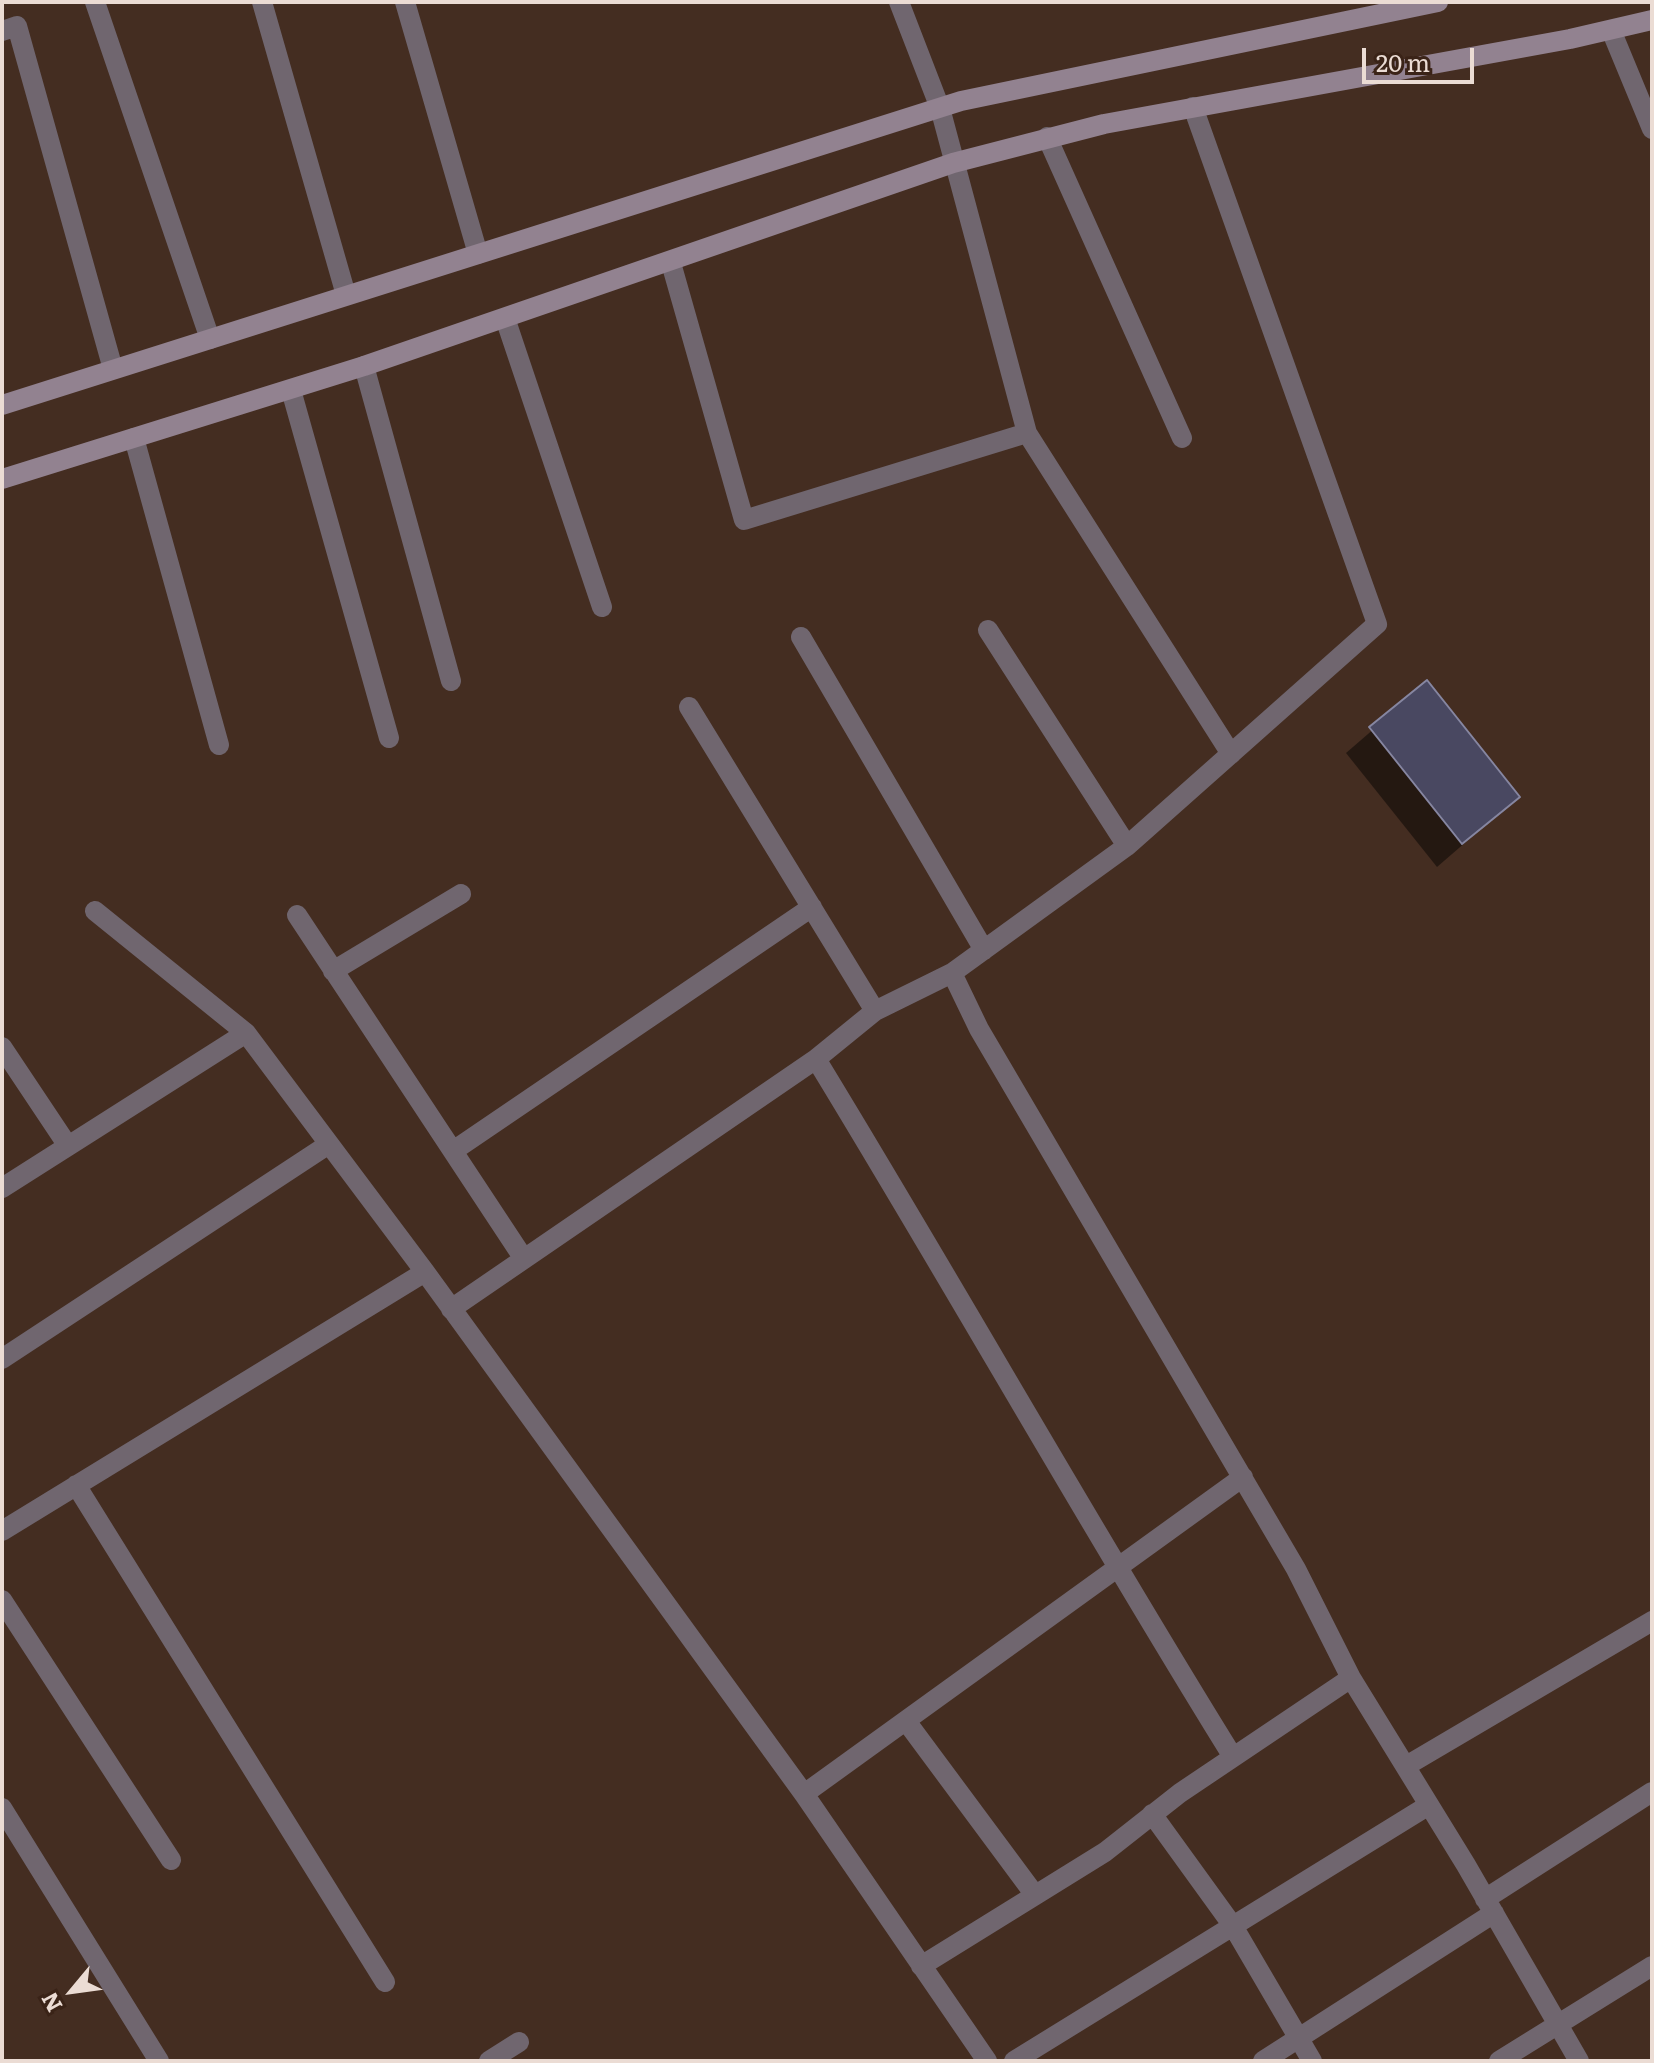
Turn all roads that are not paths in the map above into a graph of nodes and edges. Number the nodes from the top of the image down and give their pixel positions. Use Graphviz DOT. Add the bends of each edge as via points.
graph roads {
  1 [pos="95,2"];
  2 [pos="262,2"];
  3 [pos="405,2"];
  4 [pos="899,2"];
  5 [pos="1438,2"];
  6 [pos="1652,20"];
  7 [pos="1611,30"];
  8 [pos="2,31"];
  9 [pos="1193,107"];
  10 [pos="940,108"];
  11 [pos="1652,129"];
  12 [pos="1047,137"];
  13 [pos="953,163"];
  14 [pos="478,254"];
  15 [pos="671,263"];
  16 [pos="346,295"];
  17 [pos="505,318"];
  18 [pos="210,339"];
  19 [pos="364,366"];
  20 [pos="113,369"];
  21 [pos="291,390"];
  22 [pos="2,405"];
  23 [pos="1027,433"];
  24 [pos="134,438"];
  25 [pos="1182,438"];
  26 [pos="2,479"];
  27 [pos="602,607"];
  28 [pos="988,630"];
  29 [pos="801,637"];
  30 [pos="451,681"];
  31 [pos="689,707"];
  32 [pos="389,738"];
  33 [pos="219,745"];
  34 [pos="1231,754"];
  35 [pos="1127,846"];
  36 [pos="461,894"];
  37 [pos="812,907"];
  38 [pos="95,911"];
  39 [pos="297,915"];
  40 [pos="984,950"];
  41 [pos="333,971"];
  42 [pos="952,973"];
  43 [pos="875,1011"];
  44 [pos="246,1033"];
  45 [pos="2,1047"];
  46 [pos="816,1059"];
  47 [pos="329,1144"];
  48 [pos="68,1146"];
  49 [pos="453,1151"];
  50 [pos="2,1188"];
  51 [pos="524,1259"];
  52 [pos="425,1272"];
  53 [pos="451,1309"];
  54 [pos="2,1359"];
  55 [pos="1243,1477"];
  56 [pos="76,1485"];
  57 [pos="2,1531"];
  58 [pos="1116,1568"];
  59 [pos="2,1600"];
  60 [pos="1652,1621"];
  61 [pos="1351,1678"];
  62 [pos="906,1721"];
  63 [pos="1233,1757"];
  64 [pos="1406,1766"];
  65 [pos="1652,1792"];
  66 [pos="804,1794"];
  67 [pos="1429,1805"];
  68 [pos="2,1808"];
  69 [pos="1152,1814"];
  70 [pos="171,1860"];
  71 [pos="1035,1895"];
  72 [pos="1490,1906"];
  73 [pos="1233,1926"];
  74 [pos="921,1966"];
  75 [pos="1652,1966"];
  76 [pos="385,1982"];
  77 [pos="1557,2022"];
  78 [pos="1298,2038"];
  79 [pos="519,2042"];
  80 [pos="159,2061"];
  81 [pos="489,2061"];
  82 [pos="987,2061"];
  83 [pos="1014,2061"];
  84 [pos="1263,2061"];
  85 [pos="1312,2061"];
  86 [pos="1499,2061"];
  87 [pos="1579,2061"];
  1 -- 18 [label="street"];
  2 -- 16 [label="street"];
  3 -- 14 [label="street"];
  4 -- 10 [label="street"];
  5 -- 10 [label="street"];
  6 -- 7 [label="street"];
  7 -- 9 [label="street"];
  7 -- 11 [label="street"];
  8 -- 20 [label="street" via="17,26"];
  9 -- 12 [label="street"];
  9 -- 34 [label="street" via="1377,624"];
  10 -- 13 [label="street"];
  10 -- 14 [label="street"];
  12 -- 13 [label="street"];
  12 -- 25 [label="street"];
  13 -- 15 [label="street"];
  13 -- 23 [label="street"];
  14 -- 16 [label="street"];
  15 -- 17 [label="street"];
  15 -- 23 [label="street" via="744,520"];
  16 -- 18 [label="street"];
  17 -- 19 [label="street"];
  17 -- 27 [label="street"];
  18 -- 20 [label="street"];
  19 -- 21 [label="street"];
  19 -- 30 [label="street"];
  20 -- 22 [label="street"];
  21 -- 24 [label="street"];
  21 -- 32 [label="street"];
  23 -- 34 [label="street"];
  24 -- 26 [label="street"];
  24 -- 33 [label="street"];
  28 -- 35 [label="street"];
  29 -- 40 [label="street"];
  31 -- 37 [label="street"];
  34 -- 35 [label="street"];
  35 -- 40 [label="street"];
  36 -- 41 [label="street"];
  37 -- 43 [label="street"];
  37 -- 49 [label="street"];
  38 -- 44 [label="street"];
  39 -- 41 [label="street"];
  40 -- 42 [label="street"];
  41 -- 49 [label="street"];
  42 -- 43 [label="street"];
  42 -- 55 [label="street" via="979,1029"];
  43 -- 46 [label="street"];
  44 -- 47 [label="street"];
  44 -- 48 [label="street"];
  45 -- 48 [label="street"];
  46 -- 51 [label="street"];
  46 -- 58 [label="street"];
  47 -- 52 [label="street"];
  47 -- 54 [label="street"];
  48 -- 50 [label="street"];
  49 -- 51 [label="street"];
  51 -- 53 [label="street"];
  52 -- 53 [label="street"];
  52 -- 56 [label="street"];
  53 -- 66 [label="street"];
  55 -- 58 [label="street"];
  55 -- 61 [label="street"];
  56 -- 57 [label="street"];
  56 -- 76 [label="street"];
  58 -- 62 [label="street"];
  58 -- 63 [label="street"];
  59 -- 70 [label="street"];
  60 -- 64 [label="street"];
  61 -- 63 [label="street"];
  61 -- 64 [label="street"];
  62 -- 66 [label="street"];
  62 -- 71 [label="street"];
  63 -- 69 [label="street"];
  64 -- 67 [label="street"];
  65 -- 72 [label="street"];
  66 -- 74 [label="street"];
  67 -- 72 [label="street"];
  67 -- 73 [label="street"];
  68 -- 80 [label="street"];
  69 -- 71 [label="street" via="1105,1852"];
  69 -- 73 [label="street"];
  71 -- 74 [label="street"];
  72 -- 77 [label="street"];
  72 -- 78 [label="street"];
  73 -- 78 [label="street"];
  73 -- 83 [label="street"];
  74 -- 82 [label="street"];
  75 -- 77 [label="street"];
  77 -- 86 [label="street"];
  77 -- 87 [label="street"];
  78 -- 84 [label="street"];
  78 -- 85 [label="street"];
  79 -- 81 [label="street"];
}
